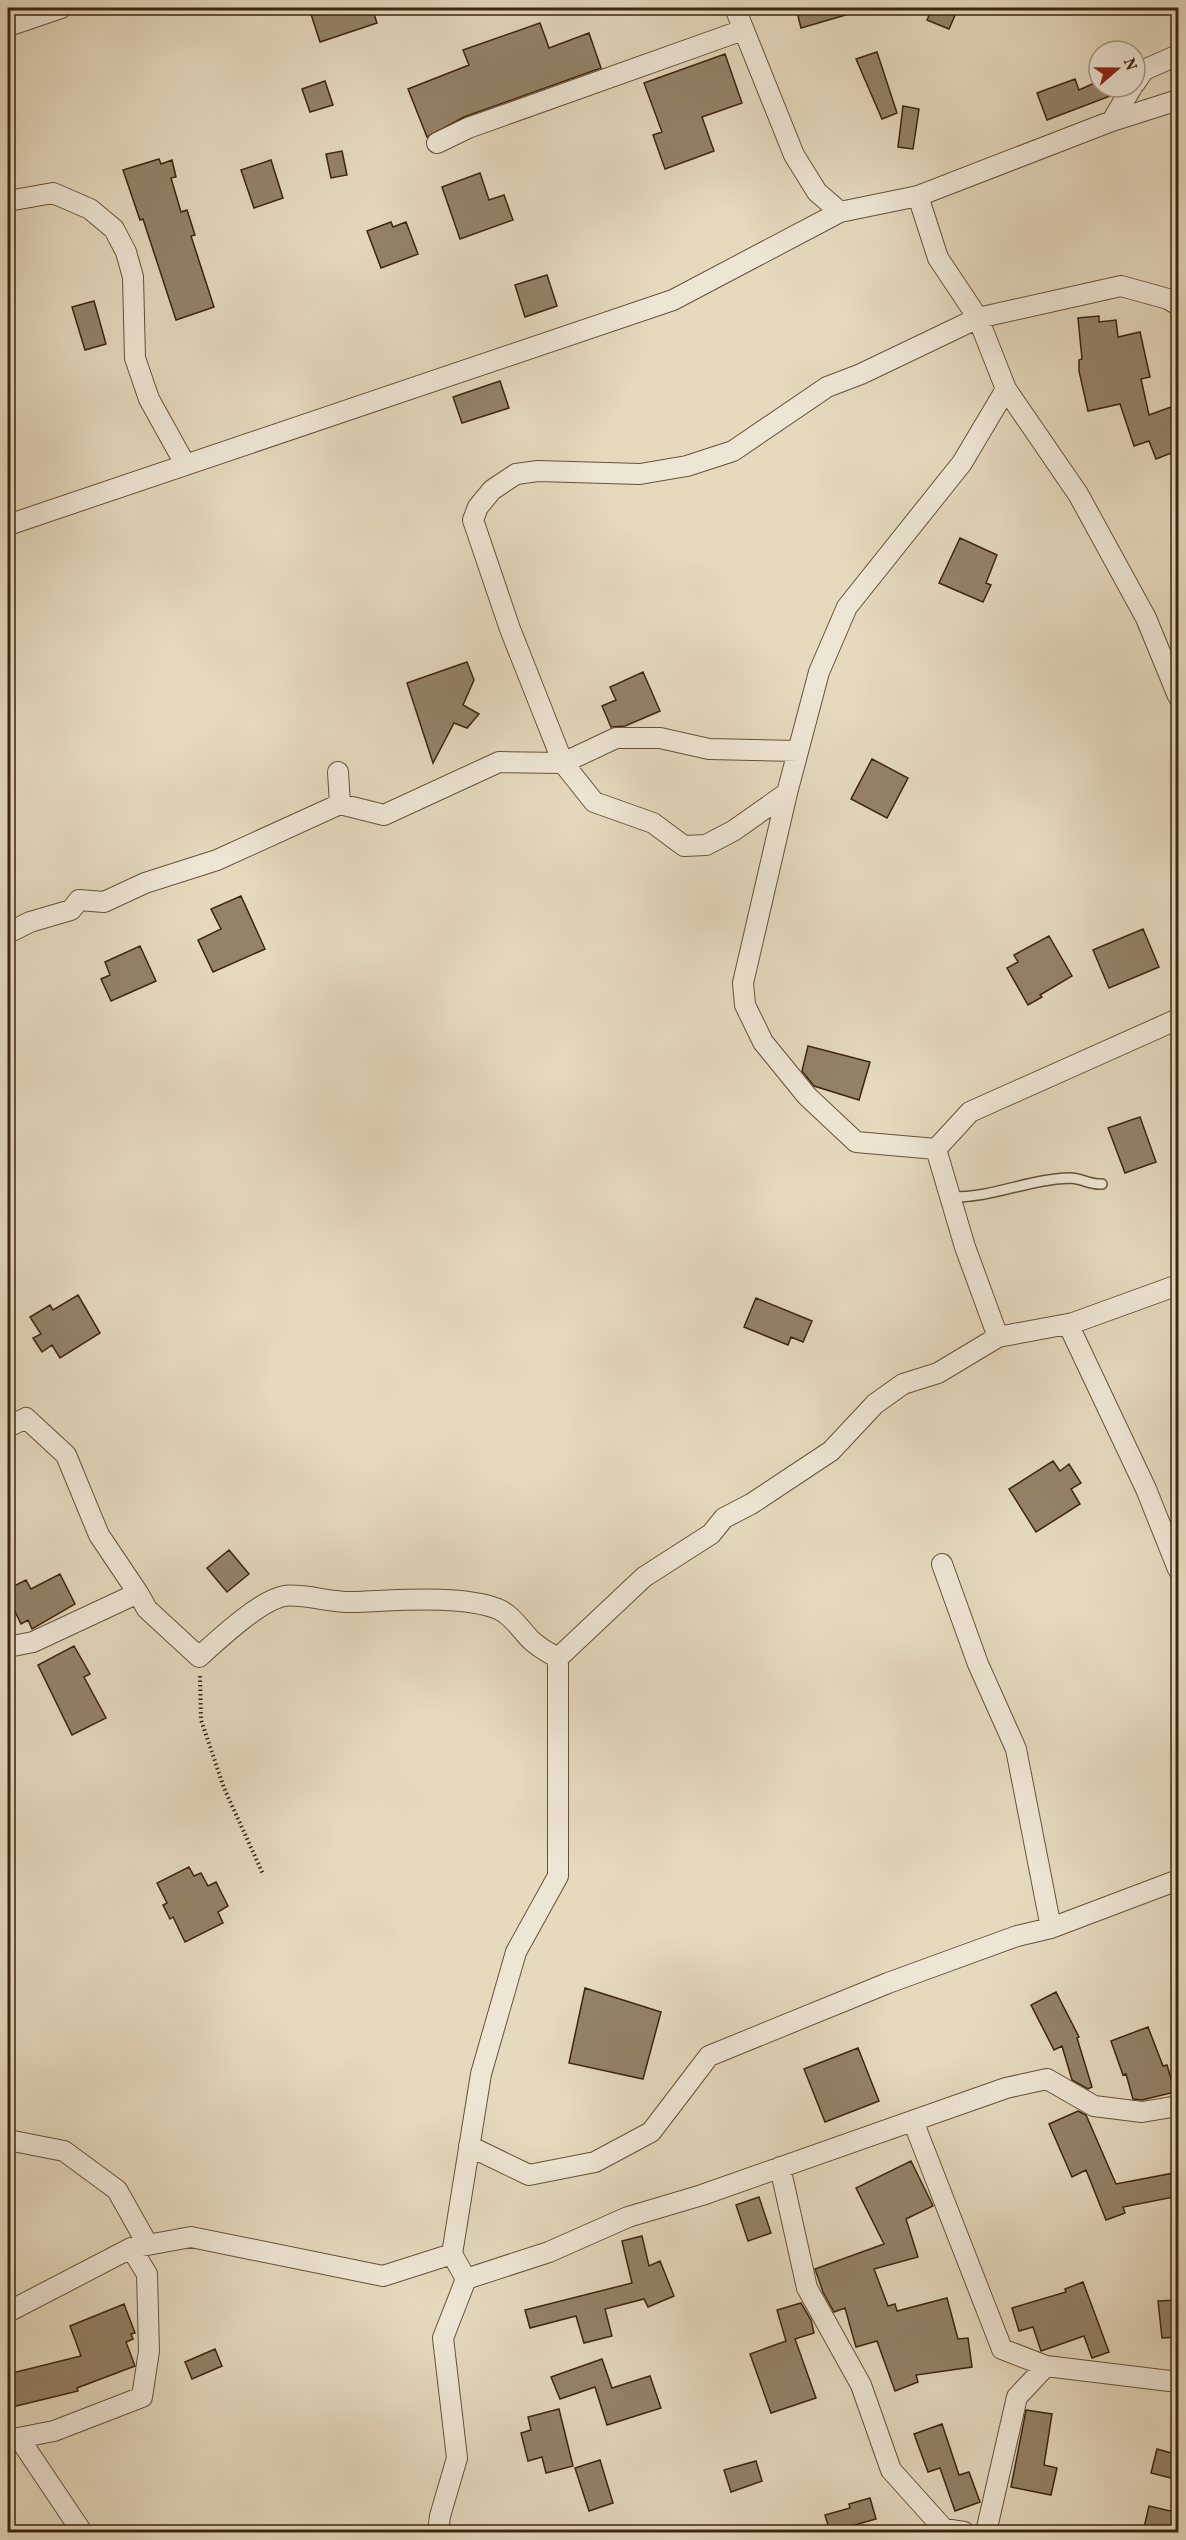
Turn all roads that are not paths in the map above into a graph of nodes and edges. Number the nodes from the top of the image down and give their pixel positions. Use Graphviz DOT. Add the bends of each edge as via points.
graph roads {
  1 [pos="61,8"];
  2 [pos="735,8"];
  3 [pos="8,26"];
  4 [pos="743,30"];
  5 [pos="1179,56"];
  6 [pos="1147,69"];
  7 [pos="1125,99"];
  8 [pos="1179,100"];
  9 [pos="1112,121"];
  10 [pos="437,143"];
  11 [pos="918,196"];
  12 [pos="8,201"];
  13 [pos="840,212"];
  14 [pos="1179,305"];
  15 [pos="978,318"];
  16 [pos="1006,389"];
  17 [pos="185,464"];
  18 [pos="8,525"];
  19 [pos="1179,696"];
  20 [pos="798,751"];
  21 [pos="564,763"];
  22 [pos="338,772"];
  23 [pos="787,793"];
  24 [pos="340,804"];
  25 [pos="8,933"];
  26 [pos="1179,1019"];
  27 [pos="936,1149"];
  28 [pos="1102,1184"];
  29 [pos="950,1197"];
  30 [pos="1179,1285"];
  31 [pos="1068,1324"];
  32 [pos="998,1337"];
  33 [pos="8,1427"];
  34 [pos="942,1564"];
  35 [pos="1179,1569"];
  36 [pos="138,1593"];
  37 [pos="8,1647"];
  38 [pos="558,1658"];
  39 [pos="1179,1880"];
  40 [pos="1051,1929"];
  41 [pos="1179,2106"];
  42 [pos="913,2121"];
  43 [pos="8,2140"];
  44 [pos="470,2146"];
  45 [pos="780,2167"];
  46 [pos="139,2247"];
  47 [pos="452,2254"];
  48 [pos="466,2279"];
  49 [pos="8,2312"];
  50 [pos="1046,2366"];
  51 [pos="1179,2382"];
  52 [pos="13,2439"];
  53 [pos="82,2532"];
  54 [pos="438,2532"];
  55 [pos="964,2532"];
  56 [pos="986,2532"];
  1 -- 3 [label="street"];
  2 -- 4 [label="street"];
  4 -- 10 [label="street" via="468,128"];
  4 -- 13 [label="street" via="794,155 817,192"];
  5 -- 6 [label="street"];
  7 -- 9 [label="street"];
  8 -- 9 [label="street"];
  9 -- 11 [label="street"];
  11 -- 13 [label="street"];
  11 -- 15 [label="street" via="938,258"];
  12 -- 17 [label="street" via="53,193 90,209 114,229 133,277 135,358 148,399"];
  13 -- 17 [label="street" via="673,300"];
  14 -- 15 [label="street" via="1168,298 1121,286"];
  15 -- 16 [label="street"];
  15 -- 21 [label="street" via="827,387 733,451 687,466 640,474 516,474 492,490 473,520 510,629"];
  16 -- 19 [label="street" via="1078,494 1146,618"];
  16 -- 20 [label="street" via="962,463 847,608 819,672"];
  17 -- 18 [label="street"];
  20 -- 21 [label="street" via="709,749 660,738 616,738"];
  20 -- 23 [label="street"];
  21 -- 23 [label="street" via="594,802 653,823 684,846 706,845"];
  21 -- 24 [label="street" via="499,762 384,815"];
  22 -- 24 [label="street"];
  23 -- 27 [label="street" via="743,983 751,1020 763,1042 807,1096 856,1142"];
  24 -- 25 [label="street" via="217,860 145,883 104,902 79,900 71,910"];
  26 -- 27 [label="street" via="970,1112"];
  27 -- 29 [label="street"];
  28 -- 29 [label="lane" via="1072,1178 989,1196"];
  29 -- 32 [label="street"];
  30 -- 31 [label="street"];
  31 -- 32 [label="street"];
  31 -- 35 [label="street"];
  32 -- 38 [label="street" via="938,1373 903,1384 875,1404 831,1451 724,1518 711,1534 644,1577"];
  33 -- 36 [label="street" via="26,1418 66,1455 99,1535"];
  34 -- 40 [label="street" via="978,1664 1016,1749"];
  36 -- 37 [label="street" via="33,1641"];
  36 -- 38 [label="street" via="147,1609 199,1657 250,1613 284,1596 479,1605 499,1610 532,1641"];
  38 -- 44 [label="street" via="558,1876 516,1952 481,2074"];
  39 -- 40 [label="street"];
  40 -- 44 [label="street" via="1017,1936 888,1983 709,2056 651,2132 595,2162 529,2175"];
  41 -- 42 [label="street" via="1142,2112 1094,2106 1047,2079 1006,2088"];
  42 -- 45 [label="street"];
  42 -- 50 [label="street" via="1002,2349"];
  43 -- 46 [label="street" via="64,2151 117,2190"];
  44 -- 47 [label="street"];
  45 -- 48 [label="street" via="628,2217 549,2252"];
  45 -- 55 [label="street" via="807,2289 861,2385 891,2470 944,2529"];
  46 -- 47 [label="street" via="191,2238 383,2276"];
  46 -- 49 [label="street"];
  46 -- 52 [label="street" via="147,2274 149,2351 142,2397 54,2431"];
  47 -- 48 [label="street"];
  48 -- 54 [label="street" via="443,2338 457,2458"];
  50 -- 51 [label="street"];
  50 -- 56 [label="street" via="1017,2397"];
  52 -- 53 [label="street"];
}
